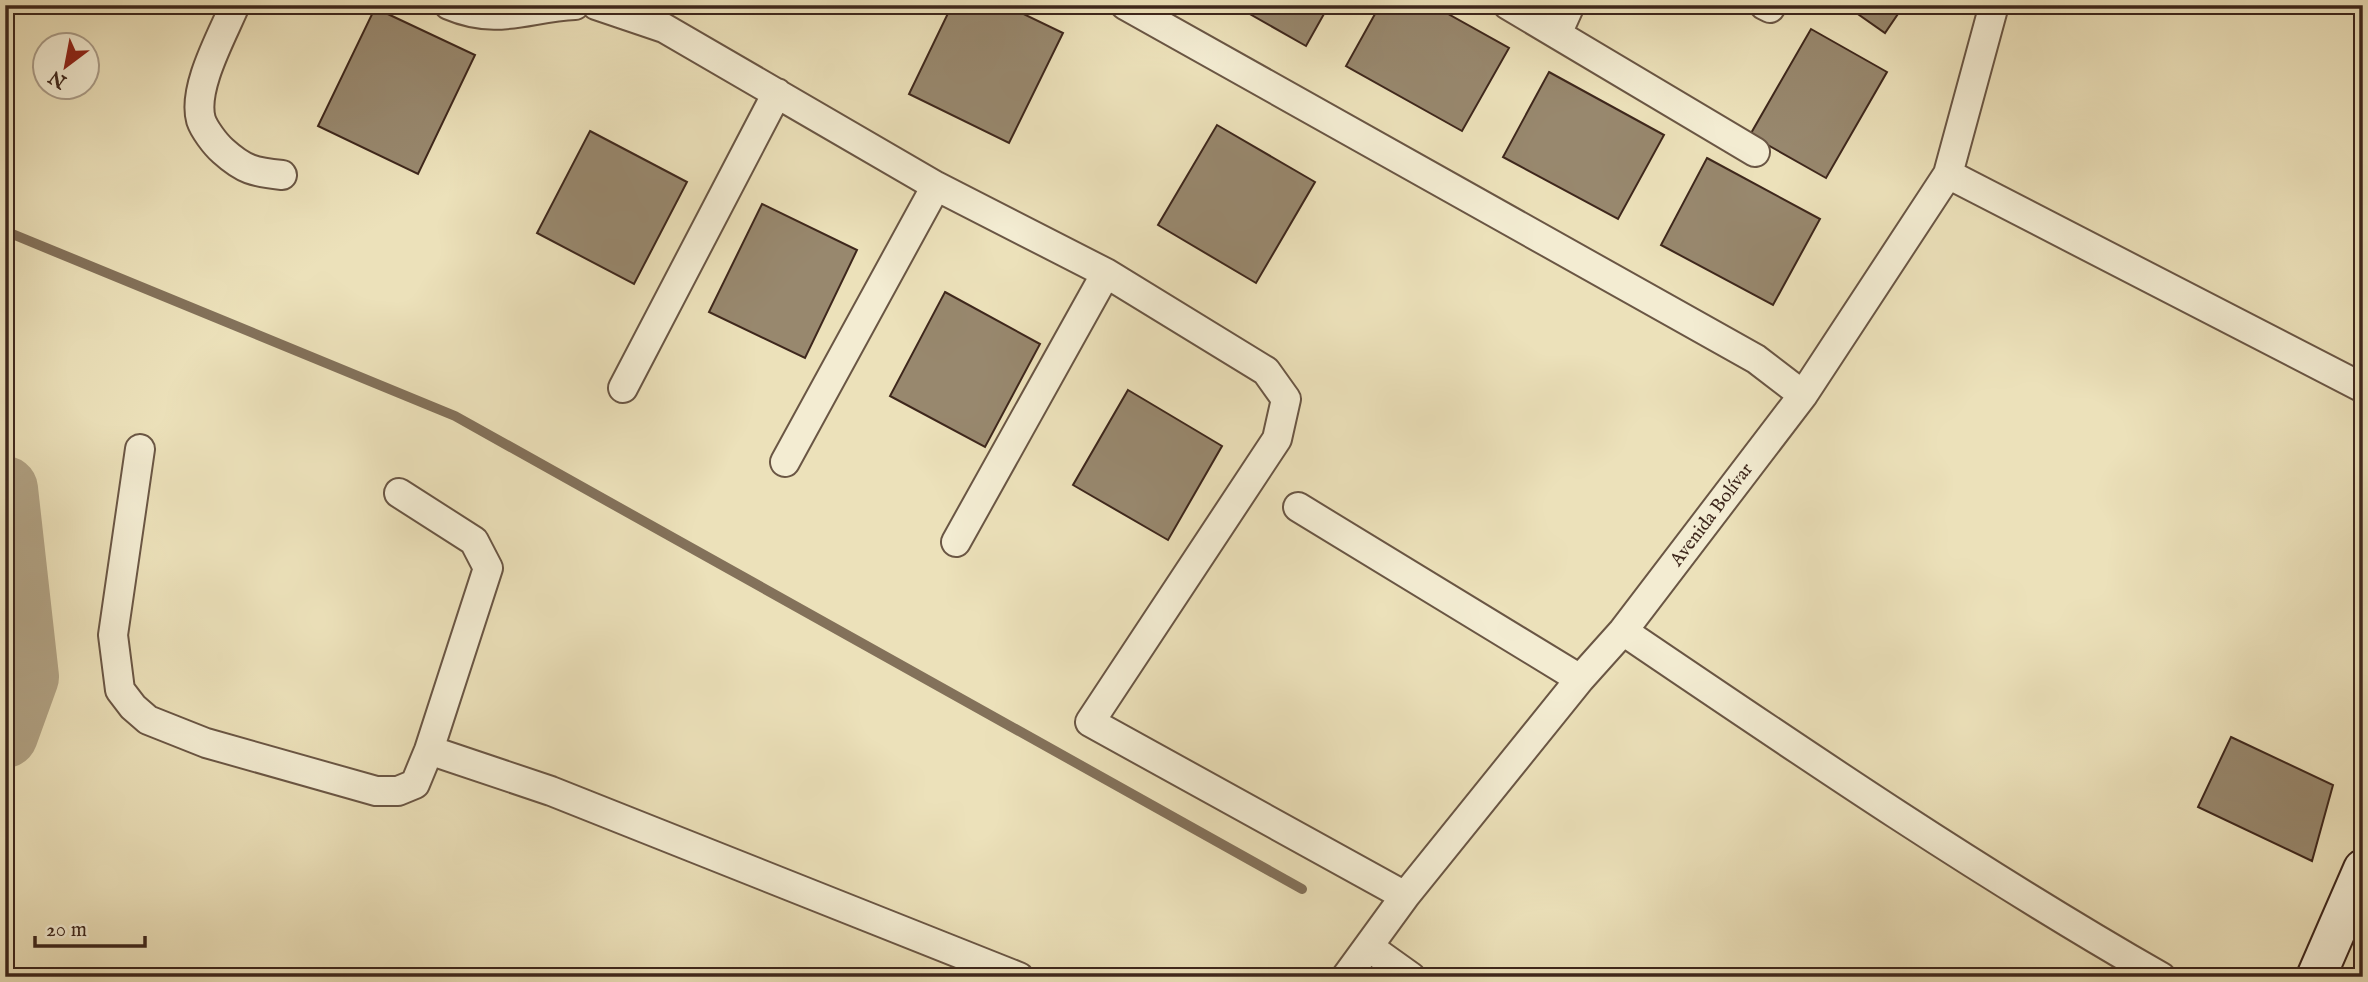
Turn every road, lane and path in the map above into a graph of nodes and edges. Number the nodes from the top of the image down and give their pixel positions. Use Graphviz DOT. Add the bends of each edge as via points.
graph roads {
  1 [pos="234,5"];
  2 [pos="449,5"];
  3 [pos="575,5"];
  4 [pos="596,5"];
  5 [pos="1125,5"];
  6 [pos="1508,5"];
  7 [pos="1570,5"];
  8 [pos="1994,5"];
  9 [pos="1558,33"];
  10 [pos="777,93"];
  11 [pos="1755,152"];
  12 [pos="1948,174"];
  13 [pos="282,175"];
  14 [pos="936,186"];
  15 [pos="1106,273"];
  16 [pos="623,388"];
  17 [pos="2363,388"];
  18 [pos="1803,395"];
  19 [pos="140,449"];
  20 [pos="785,462"];
  21 [pos="399,493"];
  22 [pos="1298,506"];
  23 [pos="956,542"];
  24 [pos="1623,631"];
  25 [pos="1580,679"];
  26 [pos="429,750"];
  27 [pos="2363,869"];
  28 [pos="1405,896"];
  29 [pos="1369,947"];
  30 [pos="1019,977"];
  31 [pos="1346,977"];
  32 [pos="1411,977"];
  33 [pos="2161,977"];
  34 [pos="2316,977"];
  1 -- 13 [label="street" via="205,79 201,121 234,160 256,173"];
  2 -- 3 [label="street" via="494,16"];
  4 -- 10 [label="street" via="664,29"];
  5 -- 18 [label="street" via="1756,359"];
  6 -- 9 [label="street"];
  7 -- 9 [label="street"];
  8 -- 12 [label="street, Avenida Bolívar"];
  9 -- 11 [label="street"];
  10 -- 14 [label="street"];
  10 -- 16 [label="street"];
  12 -- 17 [label="street"];
  12 -- 18 [label="street, Avenida Bolívar"];
  14 -- 15 [label="street"];
  14 -- 20 [label="street"];
  15 -- 23 [label="street"];
  15 -- 28 [label="street" via="1266,371 1286,399 1277,439 1090,722"];
  18 -- 24 [label="street, Avenida Bolívar"];
  19 -- 26 [label="street" via="113,635 120,690 133,707 148,720 206,743 376,791 415,785"];
  21 -- 26 [label="street" via="474,541 488,568"];
  22 -- 25 [label="street"];
  24 -- 25 [label="street, Avenida Bolívar"];
  24 -- 33 [label="street" via="1861,792 2053,915"];
  25 -- 28 [label="street, Avenida Bolívar"];
  26 -- 30 [label="street" via="551,791"];
  27 -- 34 [label="main road"];
  28 -- 29 [label="street, Avenida Bolívar"];
  29 -- 31 [label="street, Avenida Bolívar"];
  29 -- 32 [label="street"];
}
